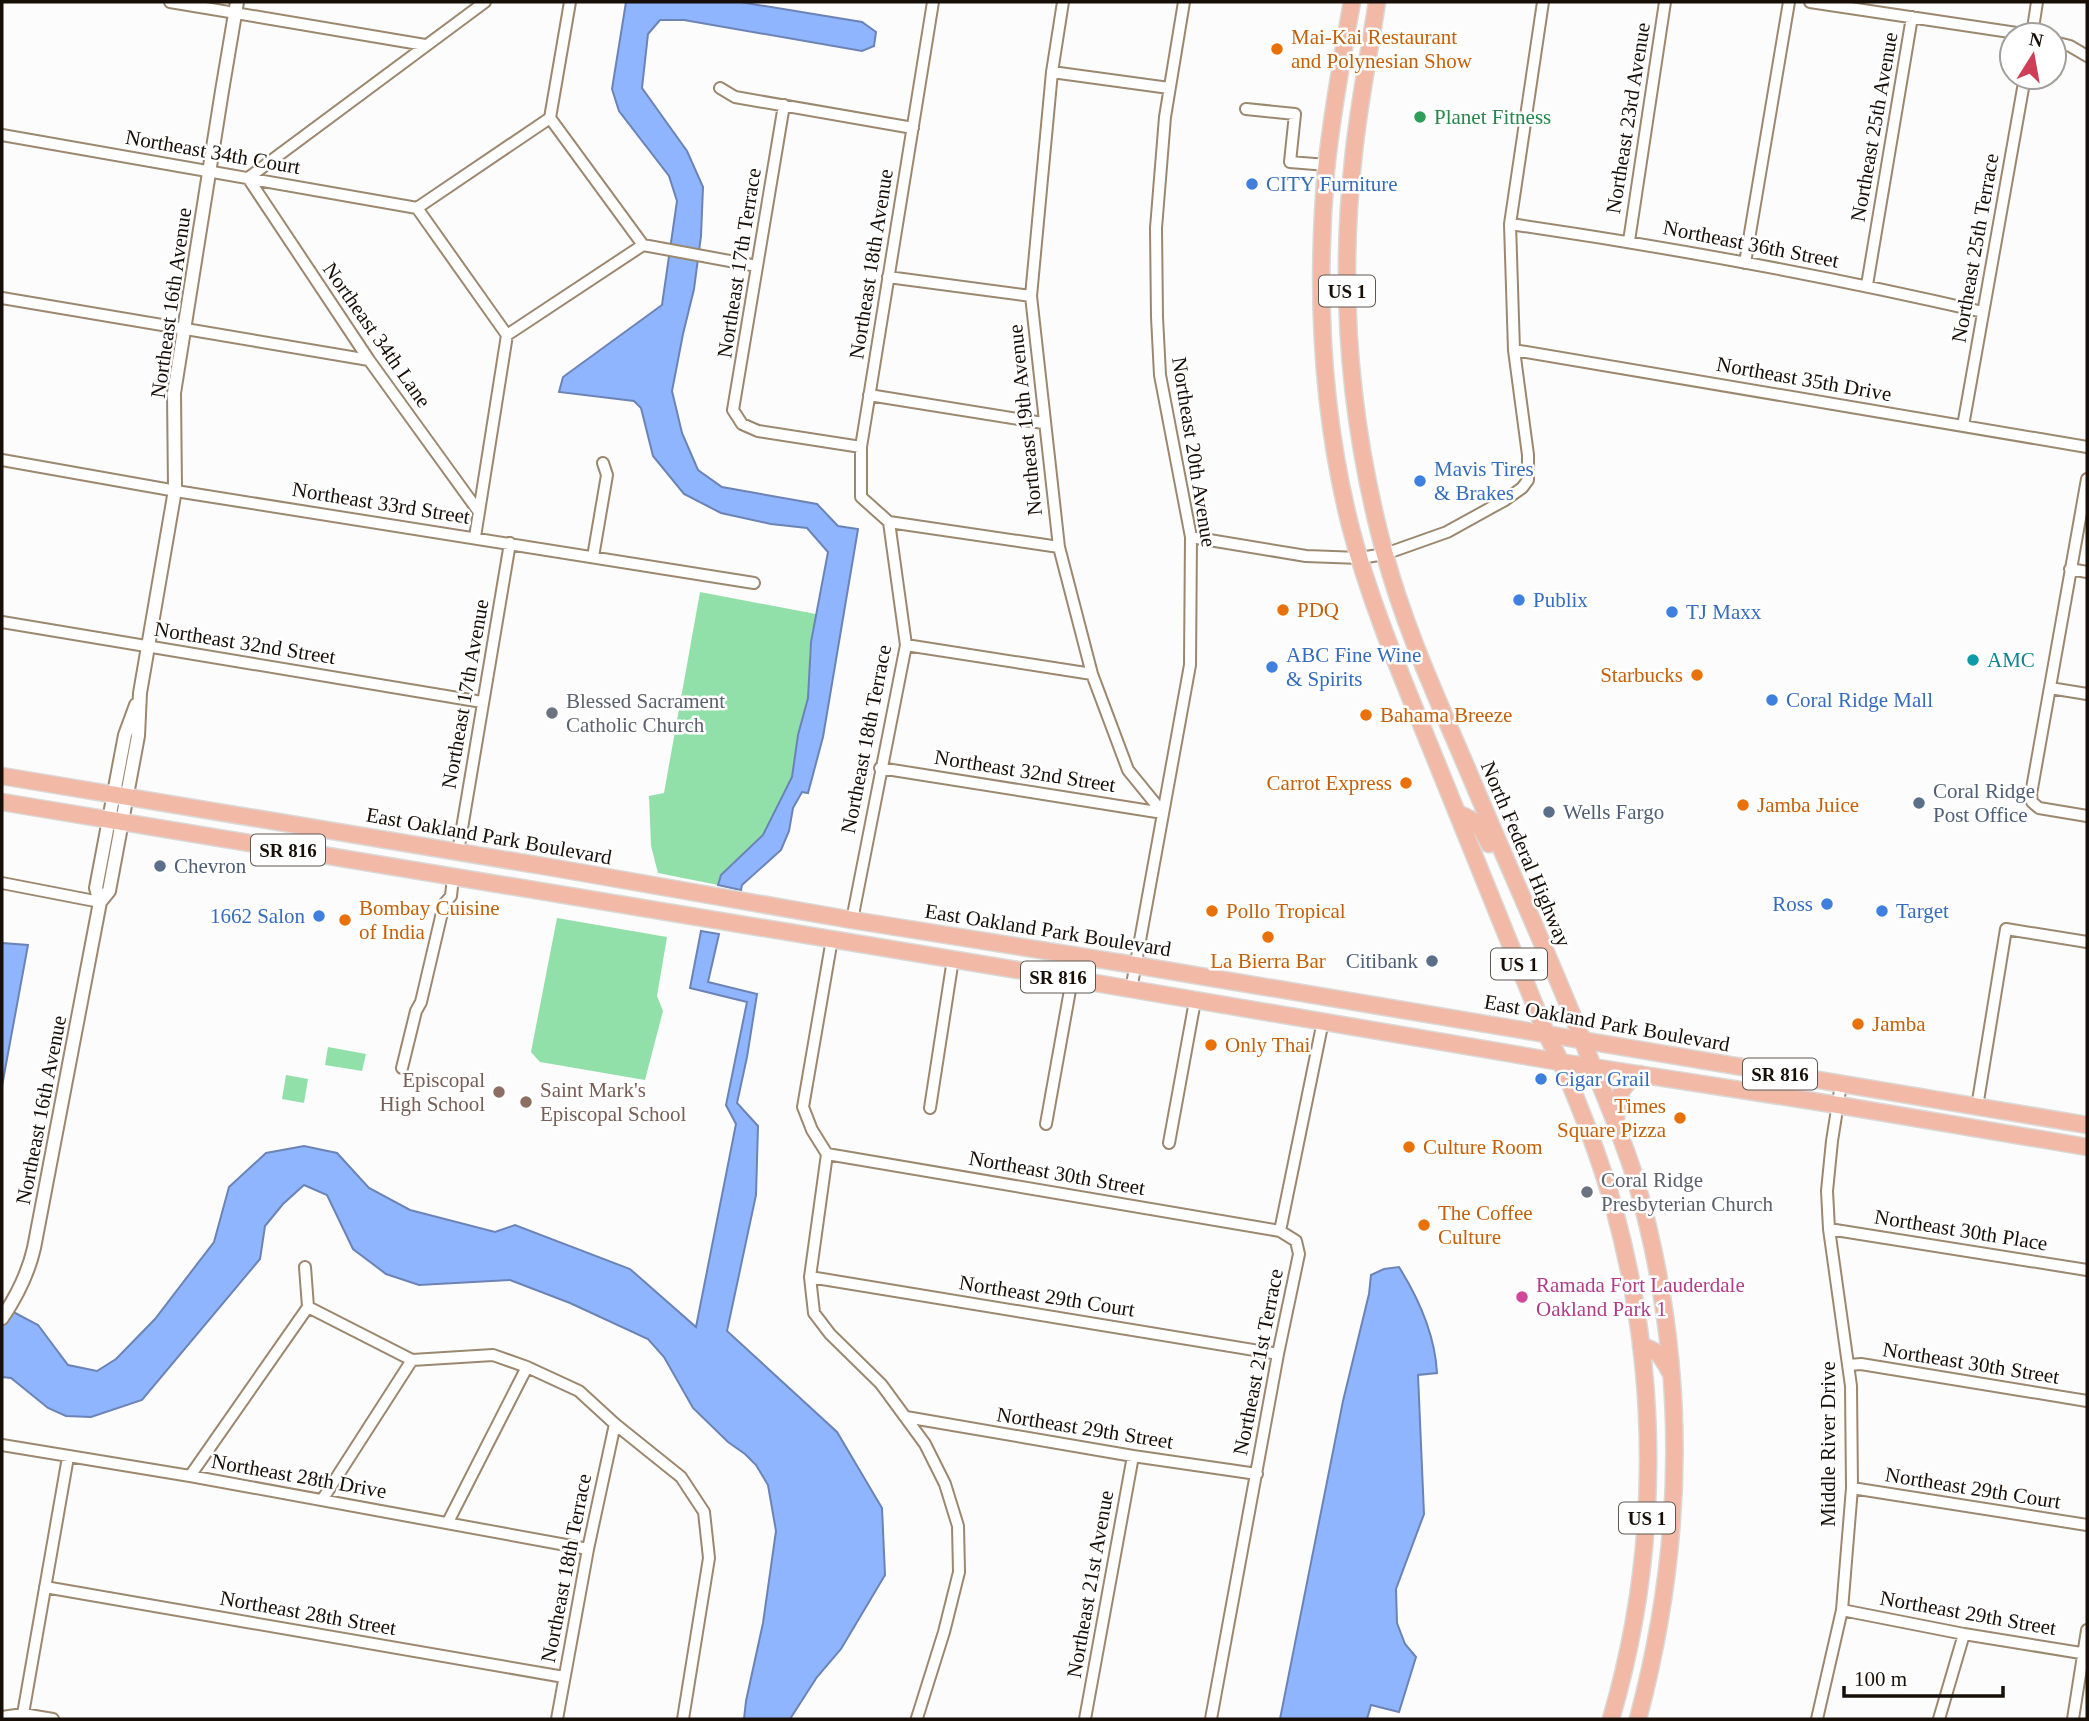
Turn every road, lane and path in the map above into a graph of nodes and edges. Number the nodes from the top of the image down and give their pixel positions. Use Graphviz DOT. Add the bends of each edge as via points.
graph roads {
  1 [pos="170,2"];
  2 [pos="485,2"];
  3 [pos="570,2"];
  4 [pos="933,2"];
  5 [pos="1063,2"];
  6 [pos="1184,2"];
  7 [pos="1352,2"];
  8 [pos="1377,2"];
  9 [pos="1543,2"];
  10 [pos="1665,2"];
  11 [pos="1789,2"];
  12 [pos="1810,2"];
  13 [pos="2037,2"];
  14 [pos="236,7"];
  15 [pos="1912,17"];
  16 [pos="2034,21"];
  17 [pos="1998,30"];
  18 [pos="425,45"];
  19 [pos="2068,46"];
  20 [pos="2087,56"];
  21 [pos="1052,72"];
  22 [pos="720,88"];
  23 [pos="1169,88"];
  24 [pos="2022,91"];
  25 [pos="784,105"];
  26 [pos="1246,109"];
  27 [pos="550,118"];
  28 [pos="912,128"];
  29 [pos="2,135"];
  30 [pos="1327,165"];
  31 [pos="210,171"];
  32 [pos="248,177"];
  33 [pos="1349,203"];
  34 [pos="417,208"];
  35 [pos="1510,224"];
  36 [pos="1629,241"];
  37 [pos="642,244"];
  38 [pos="1745,263"];
  39 [pos="757,266"];
  40 [pos="888,276"];
  41 [pos="1867,285"];
  42 [pos="1031,296"];
  43 [pos="2,298"];
  44 [pos="1983,312"];
  45 [pos="183,329"];
  46 [pos="507,335"];
  47 [pos="1514,350"];
  48 [pos="369,360"];
  49 [pos="869,395"];
  50 [pos="1044,423"];
  51 [pos="1963,426"];
  52 [pos="861,447"];
  53 [pos="2087,447"];
  54 [pos="2,460"];
  55 [pos="603,463"];
  56 [pos="2087,479"];
  57 [pos="175,490"];
  58 [pos="479,512"];
  59 [pos="889,522"];
  60 [pos="474,537"];
  61 [pos="1191,537"];
  62 [pos="510,543"];
  63 [pos="1059,547"];
  64 [pos="1385,554"];
  65 [pos="593,556"];
  66 [pos="1360,558"];
  67 [pos="2070,569"];
  68 [pos="2087,572"];
  69 [pos="754,583"];
  70 [pos="2,622"];
  71 [pos="905,645"];
  72 [pos="148,647"];
  73 [pos="1092,674"];
  74 [pos="2050,688"];
  75 [pos="2087,694"];
  76 [pos="482,702"];
  77 [pos="880,768"];
  78 [pos="2,776"];
  79 [pos="1444,782"];
  80 [pos="121,795"];
  81 [pos="2,802"];
  82 [pos="1483,805"];
  83 [pos="1163,813"];
  84 [pos="1457,813"];
  85 [pos="2087,816"];
  86 [pos="116,821"];
  87 [pos="458,852"];
  88 [pos="482,856"];
  89 [pos="1510,868"];
  90 [pos="428,872"];
  91 [pos="453,877"];
  92 [pos="2,883"];
  93 [pos="100,902"];
  94 [pos="756,903"];
  95 [pos="852,920"];
  96 [pos="741,924"];
  97 [pos="832,939"];
  98 [pos="2087,942"];
  99 [pos="953,959"];
  100 [pos="1135,965"];
  101 [pos="1072,979"];
  102 [pos="1130,990"];
  103 [pos="1195,1001"];
  104 [pos="1360,1003"];
  105 [pos="1330,1022"];
  106 [pos="1547,1035"];
  107 [pos="1583,1042"];
  108 [pos="1560,1062"];
  109 [pos="1594,1067"];
  110 [pos="402,1068"];
  111 [pos="1640,1074"];
  112 [pos="1842,1084"];
  113 [pos="1838,1105"];
  114 [pos="1977,1107"];
  115 [pos="930,1108"];
  116 [pos="2008,1112"];
  117 [pos="1616,1122"];
  118 [pos="1046,1124"];
  119 [pos="2087,1125"];
  120 [pos="1954,1126"];
  121 [pos="1987,1131"];
  122 [pos="1169,1143"];
  123 [pos="2087,1147"];
  124 [pos="827,1154"];
  125 [pos="1829,1229"];
  126 [pos="1280,1231"];
  127 [pos="305,1267"];
  128 [pos="2087,1270"];
  129 [pos="810,1277"];
  130 [pos="308,1307"];
  131 [pos="5,1313"];
  132 [pos="1641,1346"];
  133 [pos="1278,1354"];
  134 [pos="412,1360"];
  135 [pos="1849,1365"];
  136 [pos="527,1367"];
  137 [pos="1672,1377"];
  138 [pos="2087,1401"];
  139 [pos="906,1417"];
  140 [pos="615,1424"];
  141 [pos="2,1445"];
  142 [pos="1133,1456"];
  143 [pos="68,1457"];
  144 [pos="1257,1474"];
  145 [pos="190,1476"];
  146 [pos="1853,1488"];
  147 [pos="323,1500"];
  148 [pos="448,1522"];
  149 [pos="2087,1525"];
  150 [pos="588,1549"];
  151 [pos="45,1587"];
  152 [pos="1842,1610"];
  153 [pos="2087,1630"];
  154 [pos="1964,1634"];
  155 [pos="2085,1653"];
  156 [pos="564,1677"];
  157 [pos="23,1714"];
  158 [pos="2,1717"];
  159 [pos="53,1719"];
  160 [pos="557,1719"];
  161 [pos="683,1719"];
  162 [pos="918,1719"];
  163 [pos="1085,1719"];
  164 [pos="1211,1719"];
  165 [pos="1611,1719"];
  166 [pos="1638,1719"];
  167 [pos="1817,1719"];
  168 [pos="1940,1719"];
  169 [pos="2073,1719"];
  1 -- 14 [label="street"];
  2 -- 18 [label="street"];
  3 -- 27 [label="street"];
  4 -- 28 [label="street, Northeast 18th Avenue"];
  5 -- 21 [label="street, Northeast 19th Avenue"];
  6 -- 23 [label="street, Northeast 20th Avenue"];
  7 -- 30 [label="main road, US 1"];
  8 -- 33 [label="main road, North Federal Highway / US 1"];
  9 -- 35 [label="street"];
  10 -- 36 [label="street, Northeast 23rd Avenue"];
  11 -- 38 [label="street"];
  12 -- 15 [label="street"];
  13 -- 16 [label="street"];
  14 -- 18 [label="street"];
  14 -- 31 [label="street, Northeast 16th Avenue"];
  15 -- 17 [label="street"];
  15 -- 41 [label="street, Northeast 25th Avenue"];
  18 -- 32 [label="street"];
  19 -- 20 [label="street"];
  21 -- 23 [label="street"];
  21 -- 42 [label="street, Northeast 19th Avenue"];
  22 -- 25 [label="street" via="735,97"];
  23 -- 61 [label="street, Northeast 20th Avenue" via="1156,228 1157,317 1160,375"];
  24 -- 44 [label="street, Northeast 25th Terrace"];
  25 -- 28 [label="street"];
  25 -- 39 [label="street, Northeast 17th Terrace"];
  26 -- 30 [label="street" via="1296,114 1290,162"];
  27 -- 34 [label="street"];
  27 -- 37 [label="street"];
  28 -- 40 [label="street, Northeast 18th Avenue"];
  29 -- 31 [label="street, Northeast 34th Court"];
  30 -- 33 [label="main road" via="1334,190"];
  30 -- 66 [label="main road, US 1" via="1321,265 1327,397 1339,474"];
  31 -- 32 [label="street, Northeast 34th Court"];
  31 -- 45 [label="street, Northeast 16th Avenue"];
  32 -- 34 [label="street, Northeast 34th Court"];
  32 -- 48 [label="street, Northeast 34th Lane"];
  33 -- 64 [label="main road, North Federal Highway / US 1" via="1346,286 1351,365 1365,466"];
  34 -- 46 [label="street"];
  35 -- 36 [label="street, Northeast 36th Street"];
  35 -- 47 [label="street"];
  36 -- 38 [label="street, Northeast 36th Street"];
  37 -- 39 [label="street"];
  37 -- 46 [label="street"];
  38 -- 41 [label="street, Northeast 36th Street"];
  39 -- 52 [label="street, Northeast 17th Terrace" via="733,410 742,424 758,430"];
  40 -- 42 [label="street"];
  40 -- 49 [label="street, Northeast 18th Avenue"];
  41 -- 44 [label="street, Northeast 36th Street"];
  42 -- 50 [label="street, Northeast 19th Avenue"];
  43 -- 45 [label="street"];
  44 -- 51 [label="street, Northeast 25th Terrace"];
  45 -- 48 [label="street"];
  45 -- 57 [label="street, Northeast 16th Avenue" via="174,393"];
  46 -- 58 [label="street"];
  47 -- 51 [label="street, Northeast 35th Drive"];
  47 -- 64 [label="street" via="1528,480 1447,532"];
  48 -- 58 [label="street, Northeast 34th Lane"];
  49 -- 50 [label="street"];
  49 -- 52 [label="street, Northeast 18th Avenue"];
  50 -- 63 [label="street, Northeast 19th Avenue"];
  51 -- 53 [label="street, Northeast 35th Drive"];
  52 -- 59 [label="street, Northeast 18th Avenue" via="862,498"];
  54 -- 57 [label="street, Northeast 33rd Street"];
  55 -- 65 [label="street" via="607,475"];
  56 -- 67 [label="street"];
  57 -- 60 [label="street, Northeast 33rd Street"];
  57 -- 72 [label="street, Northeast 16th Avenue"];
  58 -- 60 [label="street"];
  59 -- 63 [label="street"];
  59 -- 71 [label="street, Northeast 18th Terrace"];
  60 -- 62 [label="street, Northeast 33rd Street"];
  61 -- 66 [label="street" via="1306,556"];
  61 -- 83 [label="street, Northeast 20th Avenue" via="1190,665"];
  62 -- 65 [label="street, Northeast 33rd Street"];
  62 -- 76 [label="street, Northeast 17th Avenue"];
  63 -- 73 [label="street, Northeast 19th Avenue"];
  64 -- 66 [label="street"];
  64 -- 82 [label="main road, North Federal Highway / US 1" via="1412,637"];
  65 -- 69 [label="street, Northeast 33rd Street"];
  66 -- 79 [label="main road, US 1" via="1389,647"];
  67 -- 68 [label="street"];
  67 -- 74 [label="street"];
  70 -- 72 [label="street, Northeast 32nd Street"];
  71 -- 73 [label="street"];
  71 -- 77 [label="street, Northeast 18th Terrace"];
  72 -- 76 [label="street, Northeast 32nd Street"];
  72 -- 80 [label="street, Northeast 16th Avenue" via="140,693 125,734"];
  73 -- 83 [label="street, Northeast 19th Avenue" via="1128,770"];
  74 -- 75 [label="street"];
  74 -- 85 [label="street" via="2032,802 2039,808"];
  76 -- 87 [label="street, Northeast 17th Avenue"];
  77 -- 83 [label="street, Northeast 32nd Street"];
  77 -- 95 [label="street, Northeast 18th Terrace"];
  78 -- 80 [label="main road, East Oakland Park Boulevard / SR 816"];
  79 -- 82 [label="main road" via="1464,800"];
  79 -- 84 [label="main road, US 1"];
  80 -- 86 [label="street, Northeast 16th Avenue"];
  80 -- 87 [label="main road, East Oakland Park Boulevard / SR 816"];
  81 -- 86 [label="main road, East Oakland Park Boulevard / SR 816"];
  82 -- 89 [label="main road, North Federal Highway / US 1"];
  83 -- 100 [label="street, Northeast 20th Avenue"];
  84 -- 89 [label="main road" via="1481,826 1496,860"];
  84 -- 106 [label="main road, US 1"];
  86 -- 90 [label="main road, East Oakland Park Boulevard / SR 816"];
  86 -- 93 [label="street, Northeast 16th Avenue" via="96,888"];
  87 -- 88 [label="main road, East Oakland Park Boulevard / SR 816"];
  87 -- 90 [label="main road" via="450,862"];
  88 -- 91 [label="main road" via="467,862"];
  88 -- 94 [label="main road, East Oakland Park Boulevard / SR 816"];
  89 -- 107 [label="main road, North Federal Highway / US 1"];
  90 -- 91 [label="main road, East Oakland Park Boulevard / SR 816"];
  91 -- 96 [label="main road, East Oakland Park Boulevard / SR 816"];
  91 -- 110 [label="street"];
  92 -- 93 [label="street"];
  93 -- 131 [label="street, Northeast 16th Avenue" via="34,1248 25,1277"];
  94 -- 95 [label="main road, East Oakland Park Boulevard / SR 816"];
  94 -- 96 [label="main road" via="753,915"];
  95 -- 97 [label="main road"];
  95 -- 100 [label="main road, East Oakland Park Boulevard / SR 816"];
  96 -- 97 [label="main road, East Oakland Park Boulevard / SR 816"];
  97 -- 99 [label="main road, East Oakland Park Boulevard / SR 816"];
  97 -- 124 [label="street" via="803,1107"];
  98 -- 114 [label="street" via="2006,929"];
  99 -- 101 [label="main road, East Oakland Park Boulevard / SR 816"];
  99 -- 115 [label="street"];
  100 -- 102 [label="street, Northeast 20th Avenue"];
  100 -- 104 [label="main road, East Oakland Park Boulevard / SR 816"];
  101 -- 102 [label="main road, East Oakland Park Boulevard / SR 816"];
  101 -- 118 [label="street"];
  102 -- 103 [label="main road, East Oakland Park Boulevard / SR 816"];
  103 -- 105 [label="main road, East Oakland Park Boulevard / SR 816"];
  103 -- 122 [label="street"];
  104 -- 105 [label="main road" via="1350,1018"];
  104 -- 106 [label="main road, East Oakland Park Boulevard / SR 816"];
  105 -- 108 [label="main road, East Oakland Park Boulevard / SR 816"];
  105 -- 126 [label="street"];
  106 -- 107 [label="main road, East Oakland Park Boulevard / SR 816"];
  106 -- 108 [label="main road, US 1"];
  107 -- 109 [label="main road, North Federal Highway / US 1"];
  107 -- 112 [label="main road, East Oakland Park Boulevard / SR 816"];
  108 -- 109 [label="main road, East Oakland Park Boulevard / SR 816"];
  108 -- 132 [label="main road, US 1" via="1615,1211"];
  109 -- 111 [label="main road, East Oakland Park Boulevard / SR 816"];
  109 -- 117 [label="main road, North Federal Highway / US 1"];
  111 -- 113 [label="main road, East Oakland Park Boulevard / SR 816"];
  111 -- 117 [label="main road" via="1619,1094"];
  112 -- 113 [label="street, Middle River Drive"];
  112 -- 114 [label="main road, East Oakland Park Boulevard / SR 816"];
  113 -- 120 [label="main road, East Oakland Park Boulevard / SR 816"];
  113 -- 125 [label="street, Middle River Drive" via="1827,1191"];
  114 -- 116 [label="main road, East Oakland Park Boulevard / SR 816"];
  114 -- 120 [label="main road" via="1974,1115"];
  116 -- 119 [label="main road, East Oakland Park Boulevard / SR 816"];
  116 -- 121 [label="main road" via="1994,1118"];
  117 -- 137 [label="main road, North Federal Highway / US 1" via="1654,1253"];
  120 -- 121 [label="main road, East Oakland Park Boulevard / SR 816"];
  121 -- 123 [label="main road, East Oakland Park Boulevard / SR 816"];
  124 -- 126 [label="street, Northeast 30th Street"];
  124 -- 129 [label="street"];
  125 -- 128 [label="street, Northeast 30th Place"];
  125 -- 135 [label="street, Middle River Drive"];
  126 -- 133 [label="street, Northeast 21st Terrace" via="1296,1241 1299,1254"];
  127 -- 130 [label="street"];
  129 -- 133 [label="street, Northeast 29th Court"];
  129 -- 139 [label="street" via="814,1313"];
  130 -- 134 [label="street"];
  130 -- 145 [label="street"];
  132 -- 137 [label="main road" via="1662,1356"];
  132 -- 165 [label="main road, US 1" via="1648,1424 1646,1535 1634,1624"];
  133 -- 144 [label="street, Northeast 21st Terrace"];
  134 -- 136 [label="street" via="493,1354"];
  134 -- 147 [label="street"];
  135 -- 138 [label="street, Northeast 30th Street"];
  135 -- 146 [label="street, Middle River Drive"];
  136 -- 140 [label="street" via="579,1391"];
  136 -- 148 [label="street"];
  137 -- 166 [label="main road, North Federal Highway / US 1" via="1675,1482 1669,1561"];
  139 -- 142 [label="street, Northeast 29th Street"];
  139 -- 162 [label="street" via="945,1484 958,1526 959,1572"];
  140 -- 150 [label="street, Northeast 18th Terrace"];
  140 -- 161 [label="street" via="681,1477 704,1512 709,1558"];
  141 -- 143 [label="street, Northeast 28th Drive"];
  142 -- 144 [label="street, Northeast 29th Street"];
  142 -- 163 [label="street, Northeast 21st Avenue"];
  143 -- 145 [label="street, Northeast 28th Drive"];
  143 -- 151 [label="street"];
  144 -- 164 [label="street, Northeast 21st Terrace"];
  145 -- 147 [label="street, Northeast 28th Drive"];
  146 -- 149 [label="street, Northeast 29th Court"];
  146 -- 152 [label="street, Middle River Drive"];
  147 -- 148 [label="street, Northeast 28th Drive"];
  148 -- 150 [label="street, Northeast 28th Drive"];
  150 -- 156 [label="street, Northeast 18th Terrace"];
  151 -- 156 [label="street, Northeast 28th Street"];
  151 -- 157 [label="street"];
  152 -- 154 [label="street, Northeast 29th Street"];
  152 -- 167 [label="street, Middle River Drive"];
  153 -- 155 [label="street"];
  154 -- 155 [label="street, Northeast 29th Street"];
  154 -- 168 [label="street"];
  155 -- 169 [label="street"];
  156 -- 160 [label="street, Northeast 18th Terrace"];
  157 -- 158 [label="street"];
  157 -- 159 [label="street"];
}
